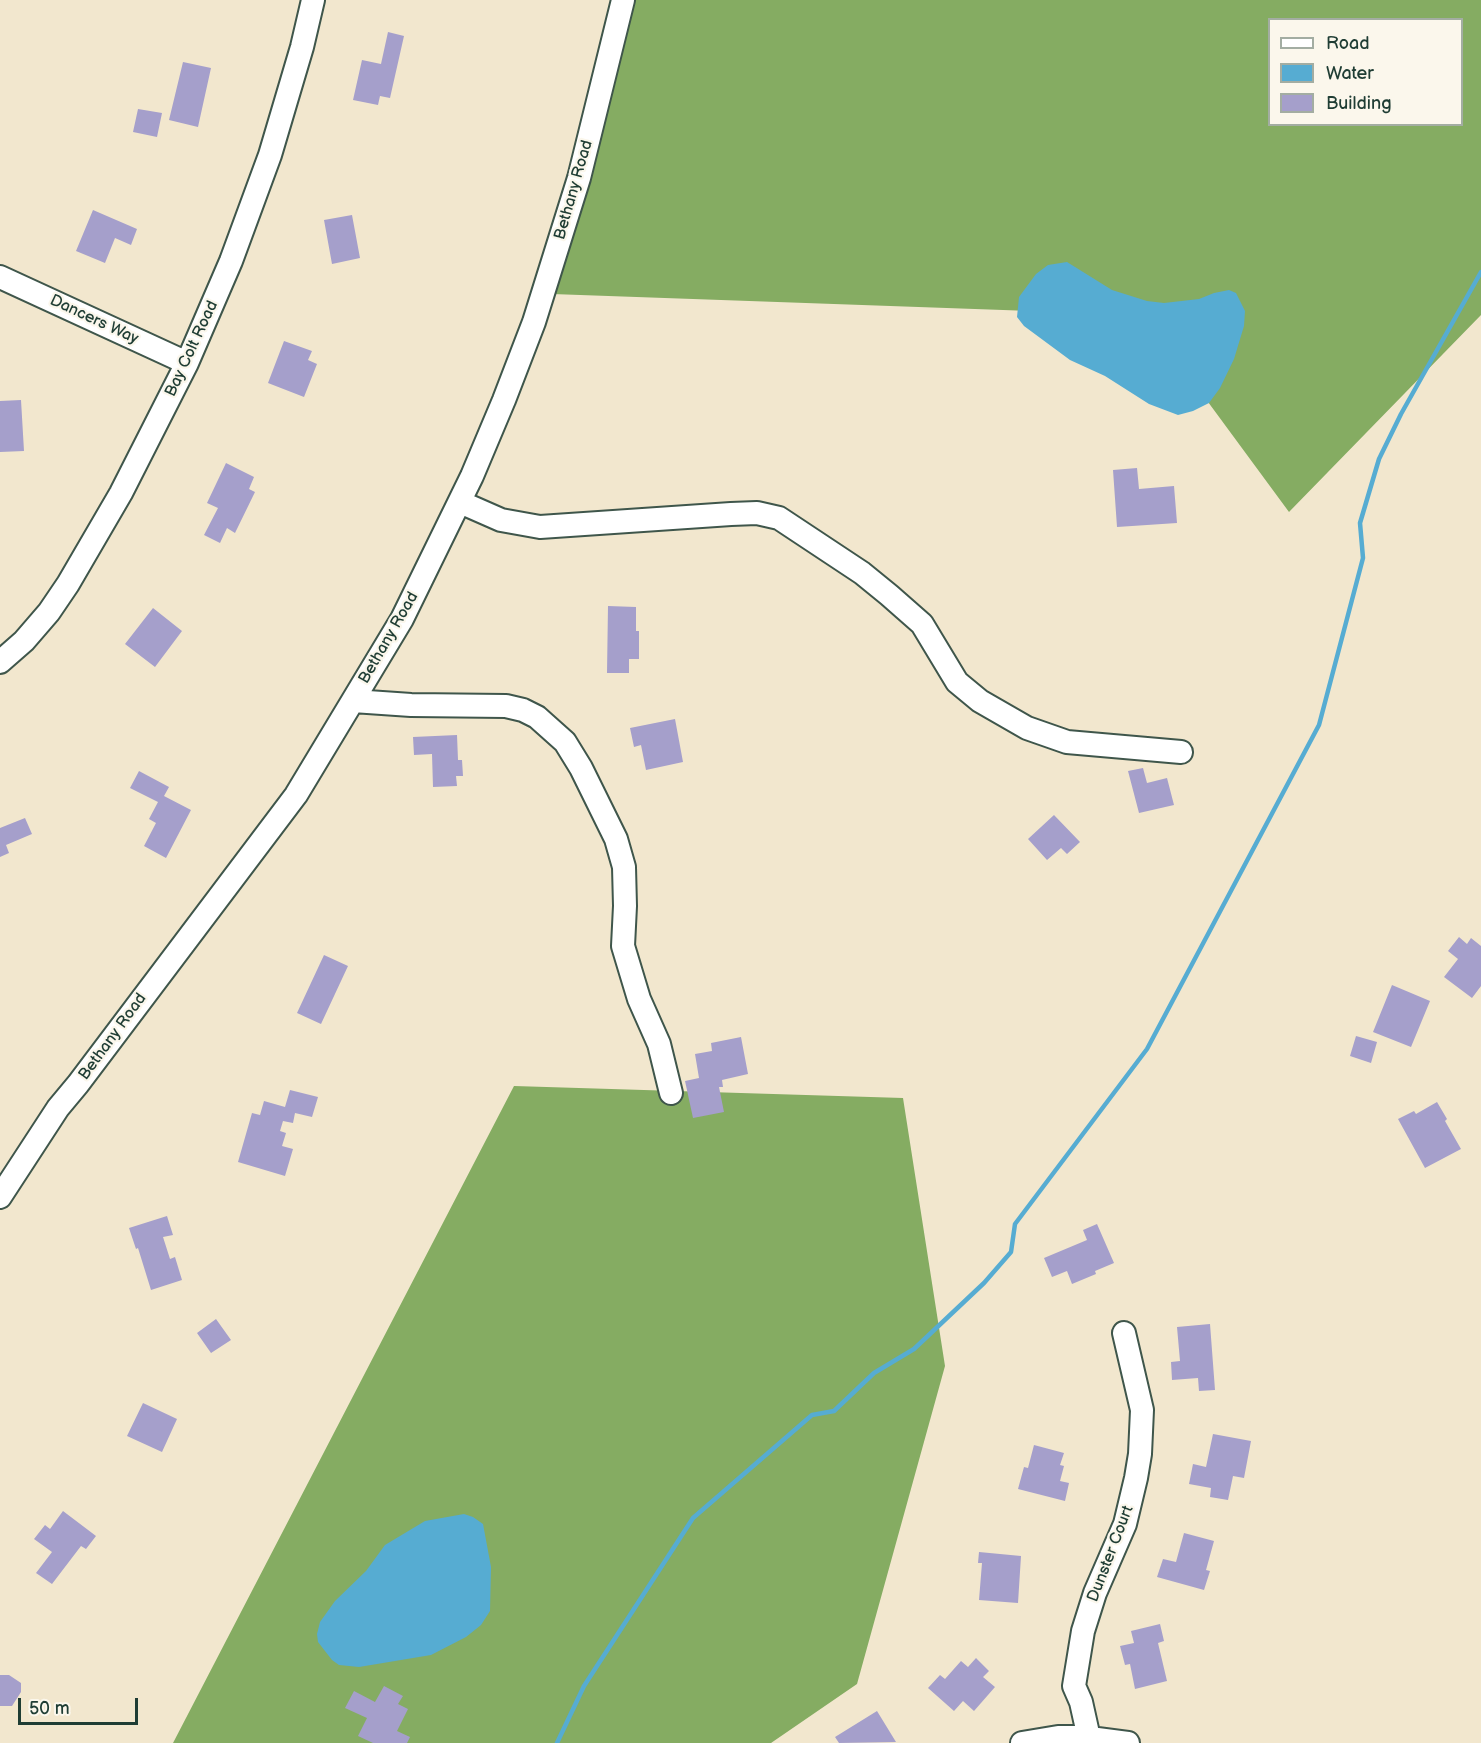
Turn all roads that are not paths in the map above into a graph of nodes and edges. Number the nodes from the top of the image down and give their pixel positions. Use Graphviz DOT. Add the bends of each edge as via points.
graph roads {
  1 [pos="313,0"];
  2 [pos="623,0"];
  3 [pos="0,277"];
  4 [pos="188,363"];
  5 [pos="460,502"];
  6 [pos="0,662"];
  7 [pos="352,701"];
  8 [pos="1181,752"];
  9 [pos="671,1093"];
  10 [pos="0,1197"];
  11 [pos="1124,1333"];
  12 [pos="1089,1738"];
  13 [pos="1022,1743"];
  14 [pos="1128,1743"];
  1 -- 4 [label="street, Bay Colt Road" via="270,155"];
  2 -- 5 [label="street, Bethany Road" via="579,178 534,322"];
  3 -- 4 [label="street, Dancers Way"];
  4 -- 6 [label="street, Bay Colt Road" via="121,493 68,584 24,641"];
  5 -- 7 [label="street, Bethany Road" via="402,619"];
  5 -- 8 [label="street" via="501,520 540,527 757,513 779,518 845,562 922,624 957,682 980,701 1027,728 1067,742"];
  7 -- 9 [label="street" via="506,705 537,717 565,742 616,838 624,867 623,946 639,999 659,1044"];
  7 -- 10 [label="street, Bethany Road" via="296,795 58,1108"];
  11 -- 12 [label="street, Dunster Court" via="1142,1410 1140,1454 1125,1524 1083,1631 1074,1686"];
  12 -- 13 [label="street" via="1058,1737"];
  12 -- 14 [label="street"];
}
